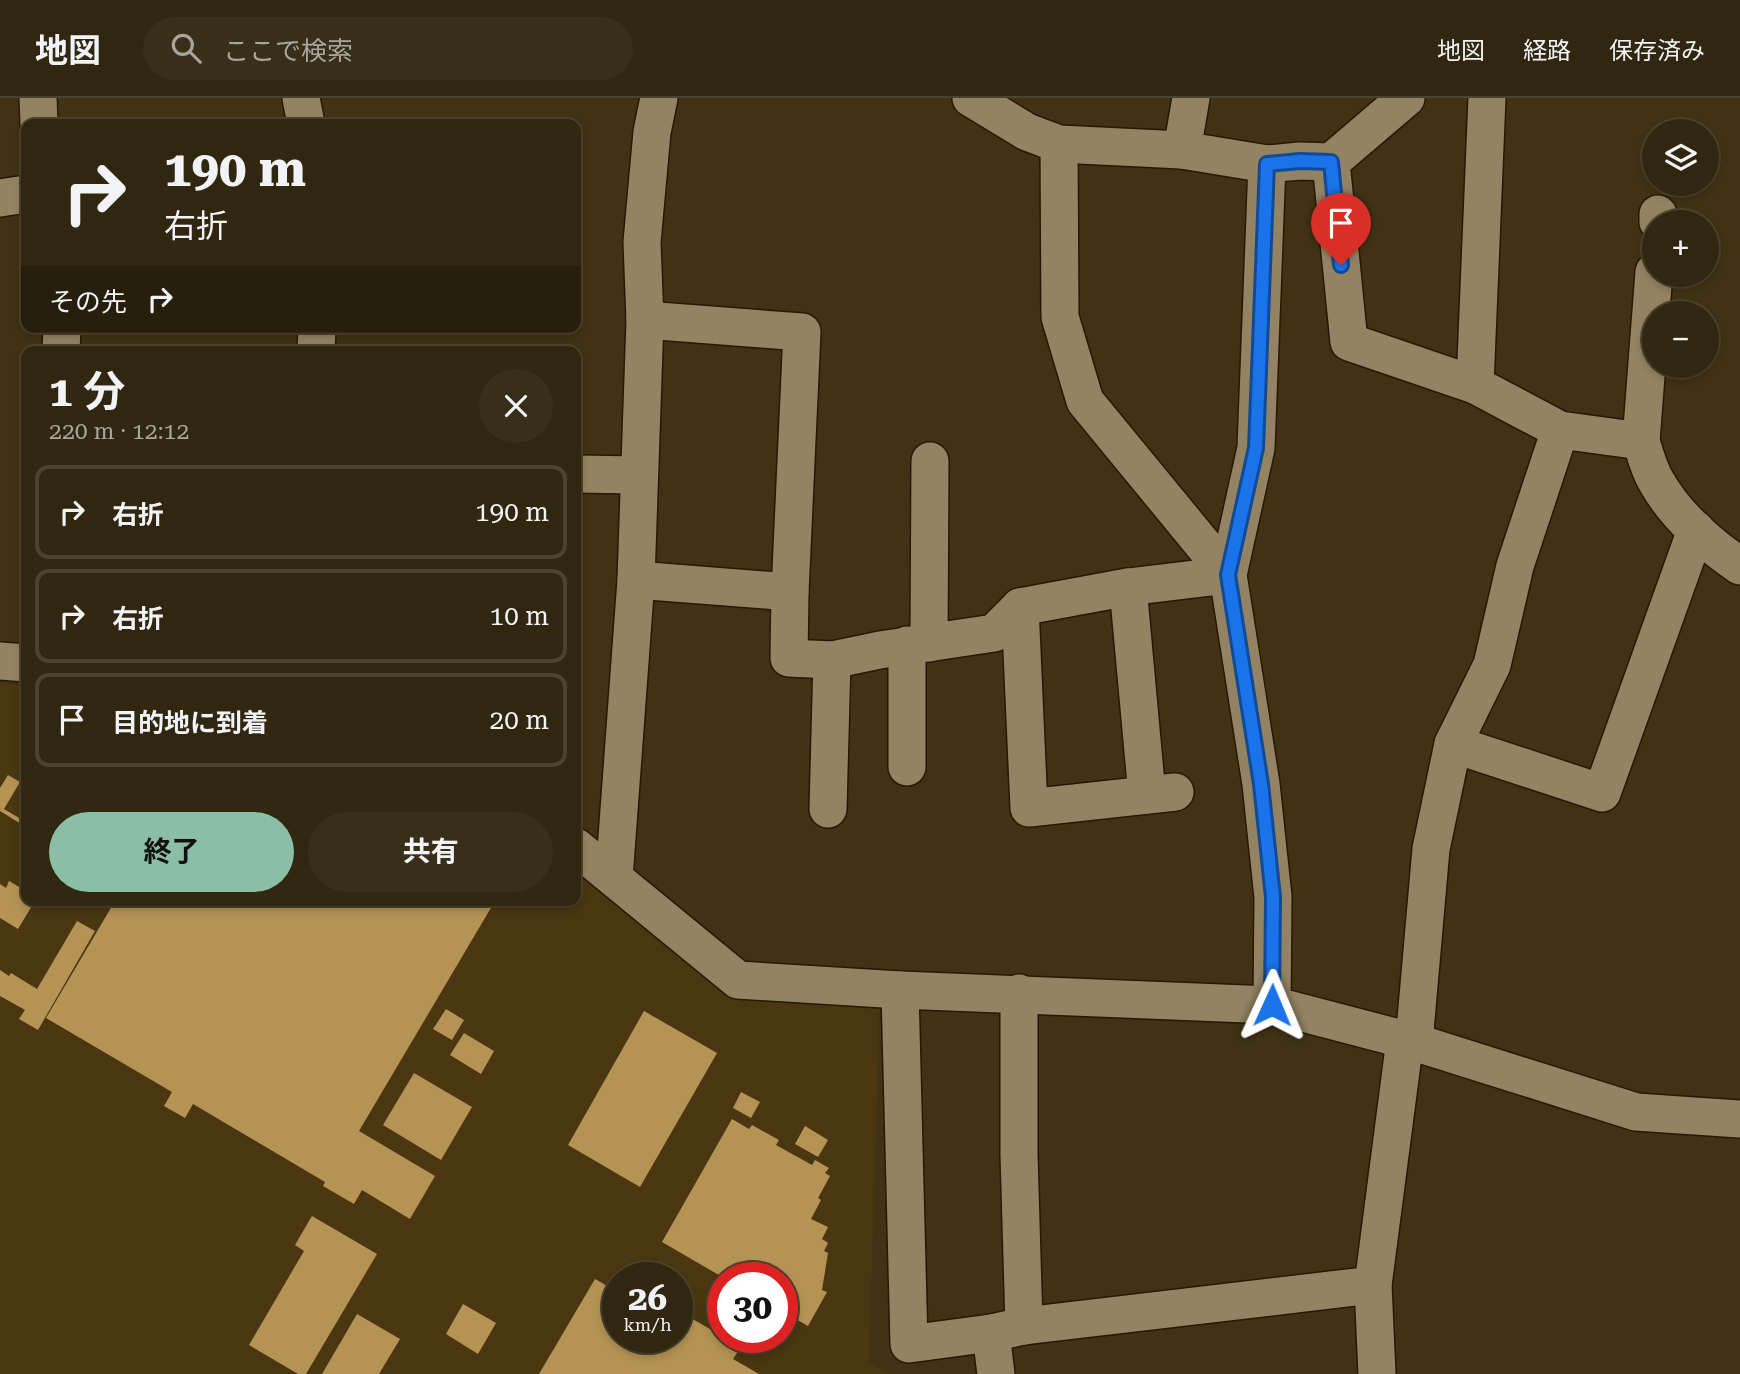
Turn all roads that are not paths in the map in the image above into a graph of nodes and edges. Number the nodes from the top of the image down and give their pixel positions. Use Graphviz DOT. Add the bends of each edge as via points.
graph roads {
  1 [pos="38,98"];
  2 [pos="301,98"];
  3 [pos="659,98"];
  4 [pos="971,98"];
  5 [pos="1191,98"];
  6 [pos="1406,98"];
  7 [pos="1487,98"];
  8 [pos="39,119"];
  9 [pos="305,119"];
  10 [pos="1059,144"];
  11 [pos="1182,150"];
  12 [pos="1331,162"];
  13 [pos="1267,164"];
  14 [pos="21,195"];
  15 [pos="0,198"];
  16 [pos="1653,287"];
  17 [pos="645,320"];
  18 [pos="1475,385"];
  19 [pos="1560,430"];
  20 [pos="1641,441"];
  21 [pos="930,461"];
  22 [pos="581,474"];
  23 [pos="639,475"];
  24 [pos="1696,530"];
  25 [pos="1740,566"];
  26 [pos="1228,575"];
  27 [pos="636,580"];
  28 [pos="1128,587"];
  29 [pos="790,592"];
  30 [pos="1020,607"];
  31 [pos="918,644"];
  32 [pos="832,660"];
  33 [pos="0,661"];
  34 [pos="21,663"];
  35 [pos="1453,744"];
  36 [pos="907,767"];
  37 [pos="828,808"];
  38 [pos="581,851"];
  39 [pos="614,878"];
  40 [pos="900,990"];
  41 [pos="1019,993"];
  42 [pos="1272,1005"];
  43 [pos="1409,1041"];
  44 [pos="1740,1119"];
  45 [pos="1373,1285"];
  46 [pos="1008,1330"];
  47 [pos="996,1374"];
  48 [pos="1377,1374"];
  1 -- 8 [label="street"];
  2 -- 9 [label="street"];
  3 -- 17 [label="street" via="642,242"];
  4 -- 10 [label="street" via="1027,132"];
  5 -- 11 [label="street"];
  6 -- 12 [label="street"];
  7 -- 18 [label="street"];
  10 -- 11 [label="street"];
  10 -- 26 [label="street" via="1060,317 1085,401"];
  11 -- 13 [label="street"];
  12 -- 13 [label="street"];
  12 -- 18 [label="street" via="1349,342"];
  13 -- 26 [label="street" via="1256,448"];
  14 -- 15 [label="street"];
  16 -- 20 [label="street"];
  17 -- 23 [label="street"];
  17 -- 29 [label="street" via="802,332"];
  18 -- 19 [label="street"];
  19 -- 20 [label="street"];
  19 -- 35 [label="street" via="1516,566 1492,664"];
  20 -- 24 [label="street" via="1655,481"];
  21 -- 31 [label="street"];
  22 -- 23 [label="street"];
  23 -- 27 [label="street"];
  24 -- 25 [label="street"];
  24 -- 35 [label="street" via="1602,793"];
  26 -- 28 [label="street"];
  26 -- 42 [label="street" via="1261,784 1273,897"];
  27 -- 29 [label="street"];
  27 -- 39 [label="street"];
  28 -- 30 [label="street"];
  28 -- 30 [label="street" via="1161,793 1030,808"];
  29 -- 32 [label="street" via="789,658"];
  30 -- 31 [label="street" via="994,633"];
  31 -- 32 [label="street"];
  31 -- 36 [label="street"];
  32 -- 37 [label="street"];
  33 -- 34 [label="street"];
  35 -- 43 [label="street" via="1432,849"];
  38 -- 39 [label="street"];
  39 -- 40 [label="street" via="737,980"];
  40 -- 41 [label="street"];
  40 -- 46 [label="street" via="909,1344"];
  41 -- 42 [label="street"];
  41 -- 46 [label="street" via="1019,1154"];
  42 -- 43 [label="street"];
  43 -- 44 [label="street" via="1636,1112"];
  43 -- 45 [label="street"];
  45 -- 46 [label="street"];
  45 -- 48 [label="street"];
  46 -- 47 [label="street"];
}
